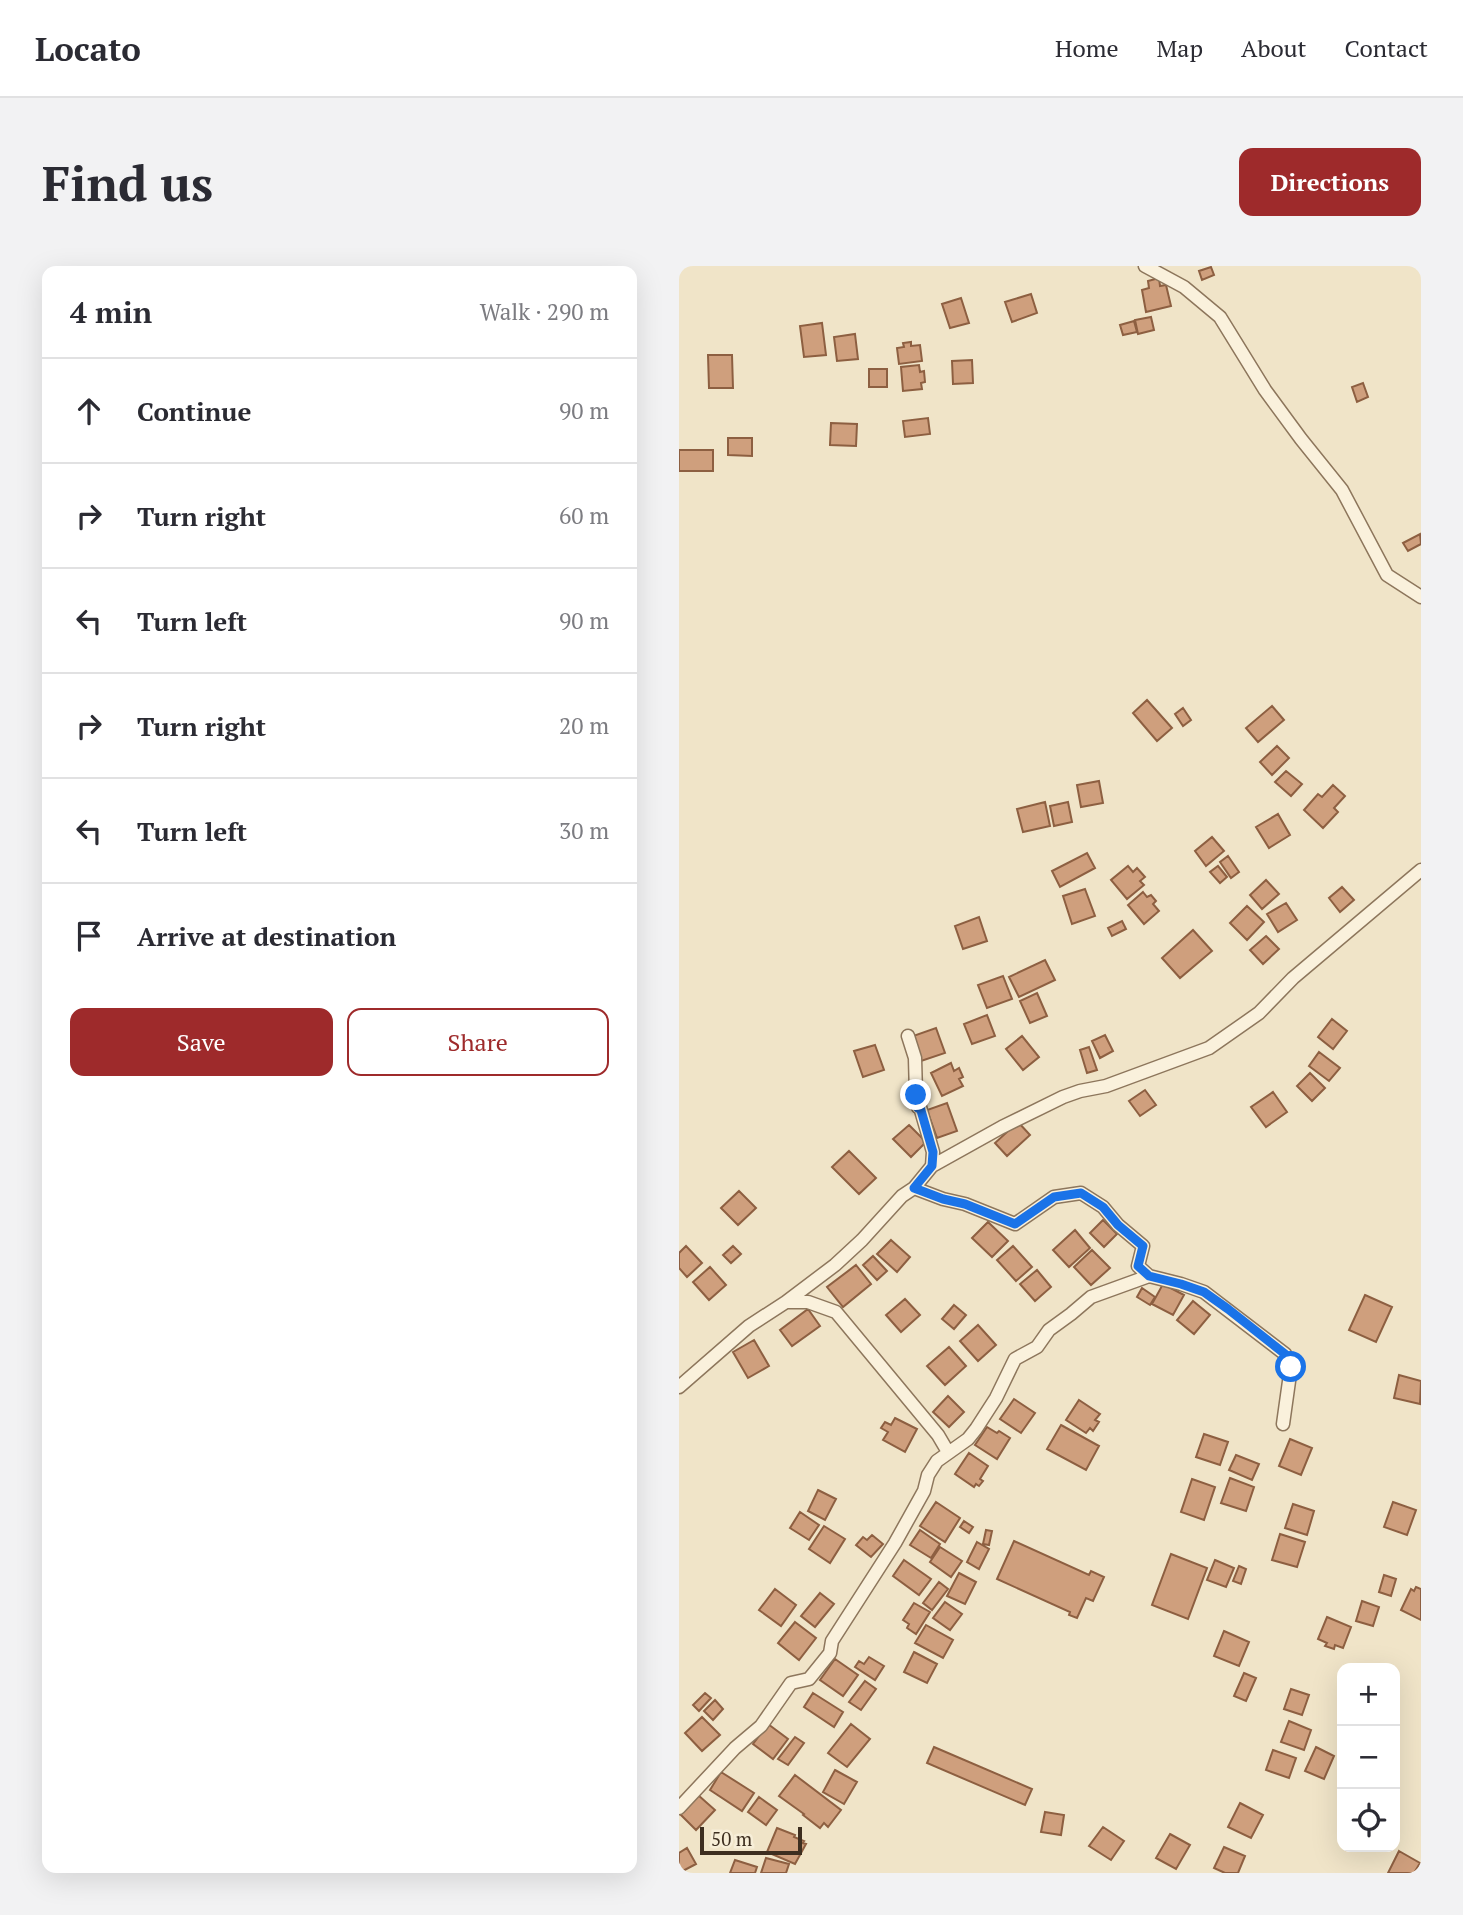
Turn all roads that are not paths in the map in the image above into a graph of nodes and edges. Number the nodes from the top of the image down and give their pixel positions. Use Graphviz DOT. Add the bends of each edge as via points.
graph roads {
  1 [pos="1145,266"];
  2 [pos="1421,597"];
  3 [pos="1421,870"];
  4 [pos="908,1036"];
  5 [pos="932,1166"];
  6 [pos="914,1188"];
  7 [pos="1149,1276"];
  8 [pos="786,1302"];
  9 [pos="679,1387"];
  10 [pos="1283,1424"];
  11 [pos="948,1452"];
  12 [pos="679,1808"];
  1 -- 2 [label="street" via="1184,287 1220,317 1265,390 1342,490 1387,575"];
  3 -- 5 [label="street" via="1293,978 1259,1013 1209,1048 1063,1097"];
  4 -- 5 [label="street" via="915,1058 918,1108 933,1152"];
  5 -- 6 [label="street"];
  6 -- 7 [label="street" via="1015,1224 1054,1197 1081,1193 1103,1207 1143,1246 1138,1266"];
  6 -- 8 [label="street" via="835,1265"];
  7 -- 10 [label="street" via="1204,1292 1285,1354 1291,1367"];
  7 -- 11 [label="street" via="1091,1297 1049,1330 1037,1347 1015,1359 988,1412 968,1439"];
  8 -- 9 [label="street" via="749,1326"];
  8 -- 11 [label="street" via="809,1302 836,1312"];
  11 -- 12 [label="street" via="937,1461 895,1543 832,1641 830,1653 809,1679 791,1683 761,1726"];
}
